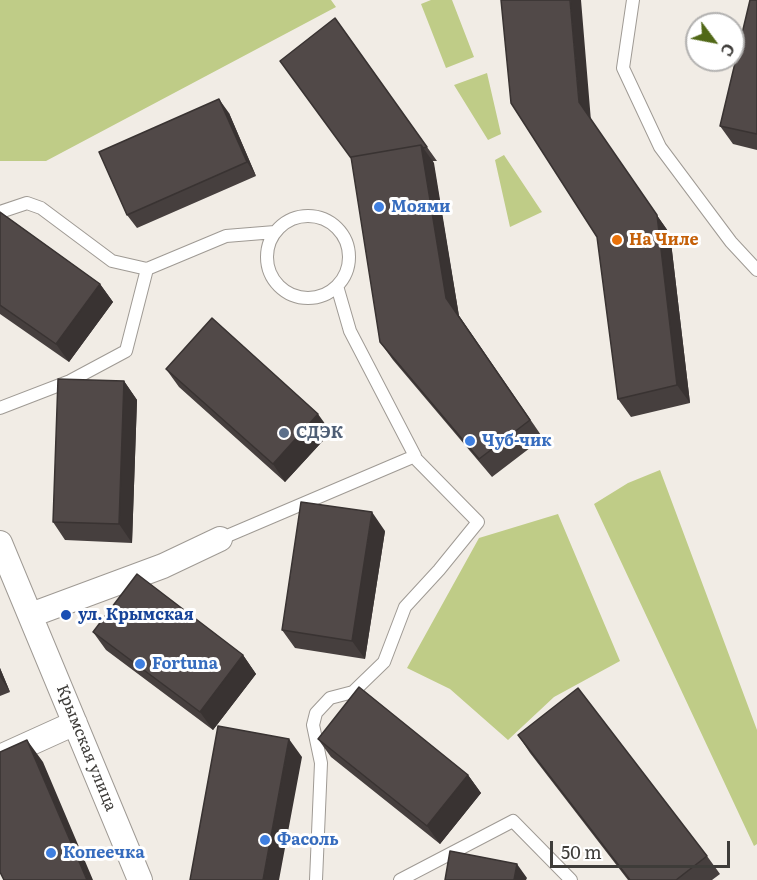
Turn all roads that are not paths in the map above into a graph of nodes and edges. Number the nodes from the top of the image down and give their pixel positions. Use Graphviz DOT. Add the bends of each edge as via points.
graph roads {
  1 [pos="633,0"];
  2 [pos="0,212"];
  3 [pos="275,232"];
  4 [pos="147,269"];
  5 [pos="757,270"];
  6 [pos="337,286"];
  7 [pos="0,408"];
  8 [pos="417,460"];
  9 [pos="220,538"];
  10 [pos="0,543"];
  11 [pos="31,615"];
  12 [pos="75,723"];
  13 [pos="0,757"];
  14 [pos="140,880"];
  15 [pos="316,880"];
  16 [pos="400,880"];
  17 [pos="571,880"];
  1 -- 5 [label="lane" via="623,68 660,147 731,242"];
  2 -- 4 [label="lane" via="27,203 34,205 112,261"];
  3 -- 4 [label="lane" via="226,236"];
  3 -- 6 [label="lane" via="266,258 269,272 281,288 299,298 313,298"];
  3 -- 6 [label="lane" via="285,223 304,216 335,226 348,248 345,275"];
  4 -- 7 [label="lane" via="126,351 70,381"];
  6 -- 9 [label="lane" via="350,331 415,456"];
  8 -- 15 [label="lane" via="478,522 405,607 384,662 352,692 330,698 316,713 313,725 321,764"];
  9 -- 11 [label="street" via="163,566"];
  10 -- 11 [label="street, Крымская улица"];
  11 -- 12 [label="street, Крымская улица"];
  12 -- 13 [label="street"];
  12 -- 14 [label="street, Крымская улица"];
  16 -- 17 [label="lane" via="513,820"];
}
